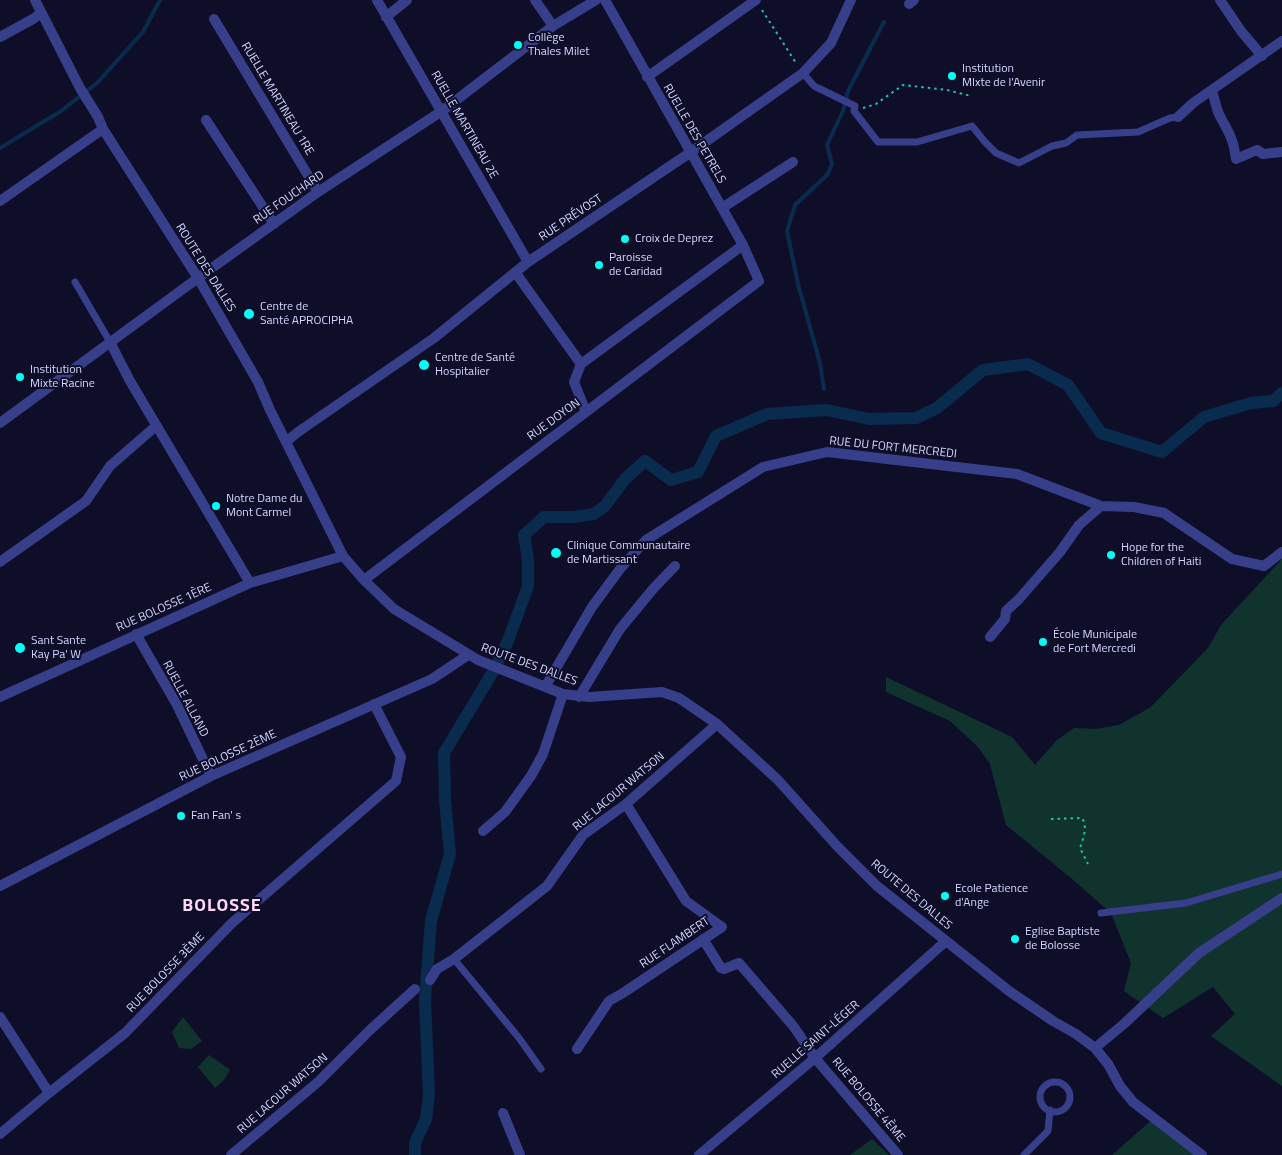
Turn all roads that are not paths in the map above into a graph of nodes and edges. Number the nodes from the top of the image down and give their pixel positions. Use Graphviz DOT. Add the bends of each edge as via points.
graph roads {
  1 [pos="35,0"];
  2 [pos="377,0"];
  3 [pos="407,0"];
  4 [pos="535,0"];
  5 [pos="596,0"];
  6 [pos="605,0"];
  7 [pos="756,0"];
  8 [pos="851,0"];
  9 [pos="1220,0"];
  10 [pos="41,13"];
  11 [pos="386,17"];
  12 [pos="214,19"];
  13 [pos="554,26"];
  14 [pos="0,37"];
  15 [pos="1282,41"];
  16 [pos="1262,56"];
  17 [pos="803,73"];
  18 [pos="647,77"];
  19 [pos="1212,91"];
  20 [pos="442,110"];
  21 [pos="1178,117"];
  22 [pos="206,120"];
  23 [pos="102,129"];
  24 [pos="691,152"];
  25 [pos="1282,152"];
  26 [pos="793,162"];
  27 [pos="318,192"];
  28 [pos="0,201"];
  29 [pos="722,208"];
  30 [pos="274,224"];
  31 [pos="743,245"];
  32 [pos="528,262"];
  33 [pos="515,272"];
  34 [pos="198,278"];
  35 [pos="759,280"];
  36 [pos="75,282"];
  37 [pos="110,342"];
  38 [pos="582,364"];
  39 [pos="586,412"];
  40 [pos="0,423"];
  41 [pos="156,426"];
  42 [pos="286,442"];
  43 [pos="1101,506"];
  44 [pos="1282,552"];
  45 [pos="343,556"];
  46 [pos="0,562"];
  47 [pos="675,566"];
  48 [pos="364,580"];
  49 [pos="250,583"];
  50 [pos="136,634"];
  51 [pos="990,636"];
  52 [pos="468,655"];
  53 [pos="545,687"];
  54 [pos="563,694"];
  55 [pos="579,696"];
  56 [pos="0,697"];
  57 [pos="374,704"];
  58 [pos="717,724"];
  59 [pos="211,776"];
  60 [pos="626,804"];
  61 [pos="483,831"];
  62 [pos="1282,874"];
  63 [pos="0,886"];
  64 [pos="1282,898"];
  65 [pos="1101,913"];
  66 [pos="703,939"];
  67 [pos="946,941"];
  68 [pos="454,959"];
  69 [pos="430,980"];
  70 [pos="415,989"];
  71 [pos="0,1017"];
  72 [pos="1095,1048"];
  73 [pos="577,1049"];
  74 [pos="815,1058"];
  75 [pos="540,1069"];
  76 [pos="49,1093"];
  77 [pos="1050,1110"];
  78 [pos="503,1113"];
  79 [pos="0,1134"];
  80 [pos="231,1155"];
  81 [pos="520,1155"];
  82 [pos="700,1155"];
  83 [pos="898,1155"];
  84 [pos="1024,1155"];
  85 [pos="1202,1155"];
  1 -- 10 [label="street, ROUTE DES DALLES"];
  2 -- 11 [label="street, RUELLE MARTINEAU 2E"];
  3 -- 11 [label="street"];
  4 -- 13 [label="street"];
  5 -- 13 [label="street, RUE FOUCHARD"];
  6 -- 18 [label="street, RUELLE DES PETRELS"];
  7 -- 18 [label="street"];
  8 -- 17 [label="street, RUE PRÉVOST" via="831,43"];
  9 -- 16 [label="street"];
  10 -- 14 [label="street"];
  10 -- 23 [label="street, ROUTE DES DALLES"];
  11 -- 20 [label="street, RUELLE MARTINEAU 2E"];
  12 -- 27 [label="street, RUELLE MARTINEAU 1RE"];
  13 -- 20 [label="street, RUE FOUCHARD"];
  15 -- 16 [label="street"];
  16 -- 19 [label="street"];
  17 -- 21 [label="lane" via="814,86 854,108 878,142 917,142 972,126 996,153 1019,164 1077,135 1138,132"];
  17 -- 24 [label="street, RUE PRÉVOST"];
  18 -- 24 [label="street, RUELLE DES PETRELS"];
  19 -- 21 [label="street"];
  19 -- 25 [label="street" via="1233,142 1236,159 1257,150 1263,154"];
  20 -- 27 [label="street, RUE FOUCHARD"];
  20 -- 32 [label="street, RUELLE MARTINEAU 2E"];
  22 -- 30 [label="street"];
  23 -- 28 [label="street"];
  23 -- 34 [label="street, ROUTE DES DALLES"];
  24 -- 29 [label="street, RUELLE DES PETRELS"];
  24 -- 32 [label="street, RUE PRÉVOST"];
  26 -- 29 [label="street"];
  27 -- 30 [label="street, RUE FOUCHARD"];
  29 -- 31 [label="street, RUELLE DES PETRELS"];
  30 -- 34 [label="street, RUE FOUCHARD"];
  31 -- 35 [label="street, RUELLE DES PETRELS"];
  31 -- 38 [label="street"];
  32 -- 33 [label="street, RUE PRÉVOST"];
  33 -- 38 [label="street"];
  33 -- 42 [label="street, RUE PRÉVOST" via="434,338"];
  34 -- 37 [label="street, RUE FOUCHARD"];
  34 -- 42 [label="street, ROUTE DES DALLES" via="258,382"];
  35 -- 39 [label="street, RUE DOYON"];
  36 -- 37 [label="lane"];
  37 -- 40 [label="street, RUE FOUCHARD"];
  37 -- 41 [label="street"];
  38 -- 39 [label="street" via="574,382"];
  39 -- 48 [label="street, RUE DOYON"];
  41 -- 46 [label="street" via="110,466 86,501"];
  41 -- 49 [label="street"];
  42 -- 45 [label="street, ROUTE DES DALLES"];
  43 -- 44 [label="street, RUE DU FORT MERCREDI" via="1134,507 1164,513 1232,559 1264,566"];
  43 -- 51 [label="street" via="1079,525 1060,552 1006,611 1005,619"];
  43 -- 53 [label="street, RUE DU FORT MERCREDI" via="1018,474 827,452 763,467 646,540 592,607"];
  45 -- 48 [label="street, ROUTE DES DALLES"];
  45 -- 49 [label="street, RUE BOLOSSE 1ÈRE"];
  47 -- 55 [label="street" via="620,629"];
  48 -- 52 [label="street, ROUTE DES DALLES" via="394,609"];
  49 -- 50 [label="street, RUE BOLOSSE 1ÈRE"];
  50 -- 56 [label="street, RUE BOLOSSE 1ÈRE"];
  50 -- 59 [label="street, RUELLE ALLAND" via="177,706"];
  52 -- 53 [label="street, ROUTE DES DALLES"];
  52 -- 57 [label="street, RUE BOLOSSE 2ÈME" via="432,679"];
  53 -- 54 [label="street, ROUTE DES DALLES"];
  54 -- 55 [label="street, ROUTE DES DALLES"];
  54 -- 61 [label="street" via="543,754 532,776 505,812"];
  55 -- 58 [label="street, ROUTE DES DALLES" via="662,692 679,698"];
  57 -- 59 [label="street, RUE BOLOSSE 2ÈME"];
  57 -- 76 [label="street, RUE BOLOSSE 3ÈME" via="401,757 396,782 232,923 125,1034"];
  58 -- 60 [label="street, RUE LACOUR WATSON"];
  58 -- 67 [label="street, ROUTE DES DALLES" via="778,780 877,886"];
  59 -- 63 [label="street, RUE BOLOSSE 2ÈME"];
  60 -- 66 [label="street, RUE FLAMBERT" via="686,901 722,927"];
  60 -- 68 [label="street, RUE LACOUR WATSON" via="583,835 547,886"];
  62 -- 65 [label="lane" via="1186,903"];
  64 -- 72 [label="street" via="1199,953"];
  66 -- 73 [label="street, RUE FLAMBERT" via="609,1001"];
  66 -- 74 [label="street, RUE BOLOSSE 4ÈME" via="721,968 739,963"];
  67 -- 72 [label="street, ROUTE DES DALLES" via="1009,991"];
  67 -- 74 [label="street, RUELLE SAINT-LÉGER"];
  68 -- 69 [label="street, RUE LACOUR WATSON" via="436,969"];
  68 -- 75 [label="lane" via="519,1038"];
  70 -- 80 [label="street, RUE LACOUR WATSON" via="318,1082"];
  71 -- 76 [label="street"];
  72 -- 85 [label="street, ROUTE DES DALLES" via="1134,1102"];
  74 -- 82 [label="street, RUELLE SAINT-LÉGER"];
  74 -- 83 [label="street, RUE BOLOSSE 4ÈME"];
  76 -- 79 [label="street, RUE BOLOSSE 3ÈME"];
  77 -- 77 [label="lane" via="1062,1110 1069,1102 1069,1091 1062,1084 1052,1082 1041,1092 1044,1107"];
  77 -- 84 [label="lane" via="1048,1132"];
  78 -- 81 [label="street"];
}
